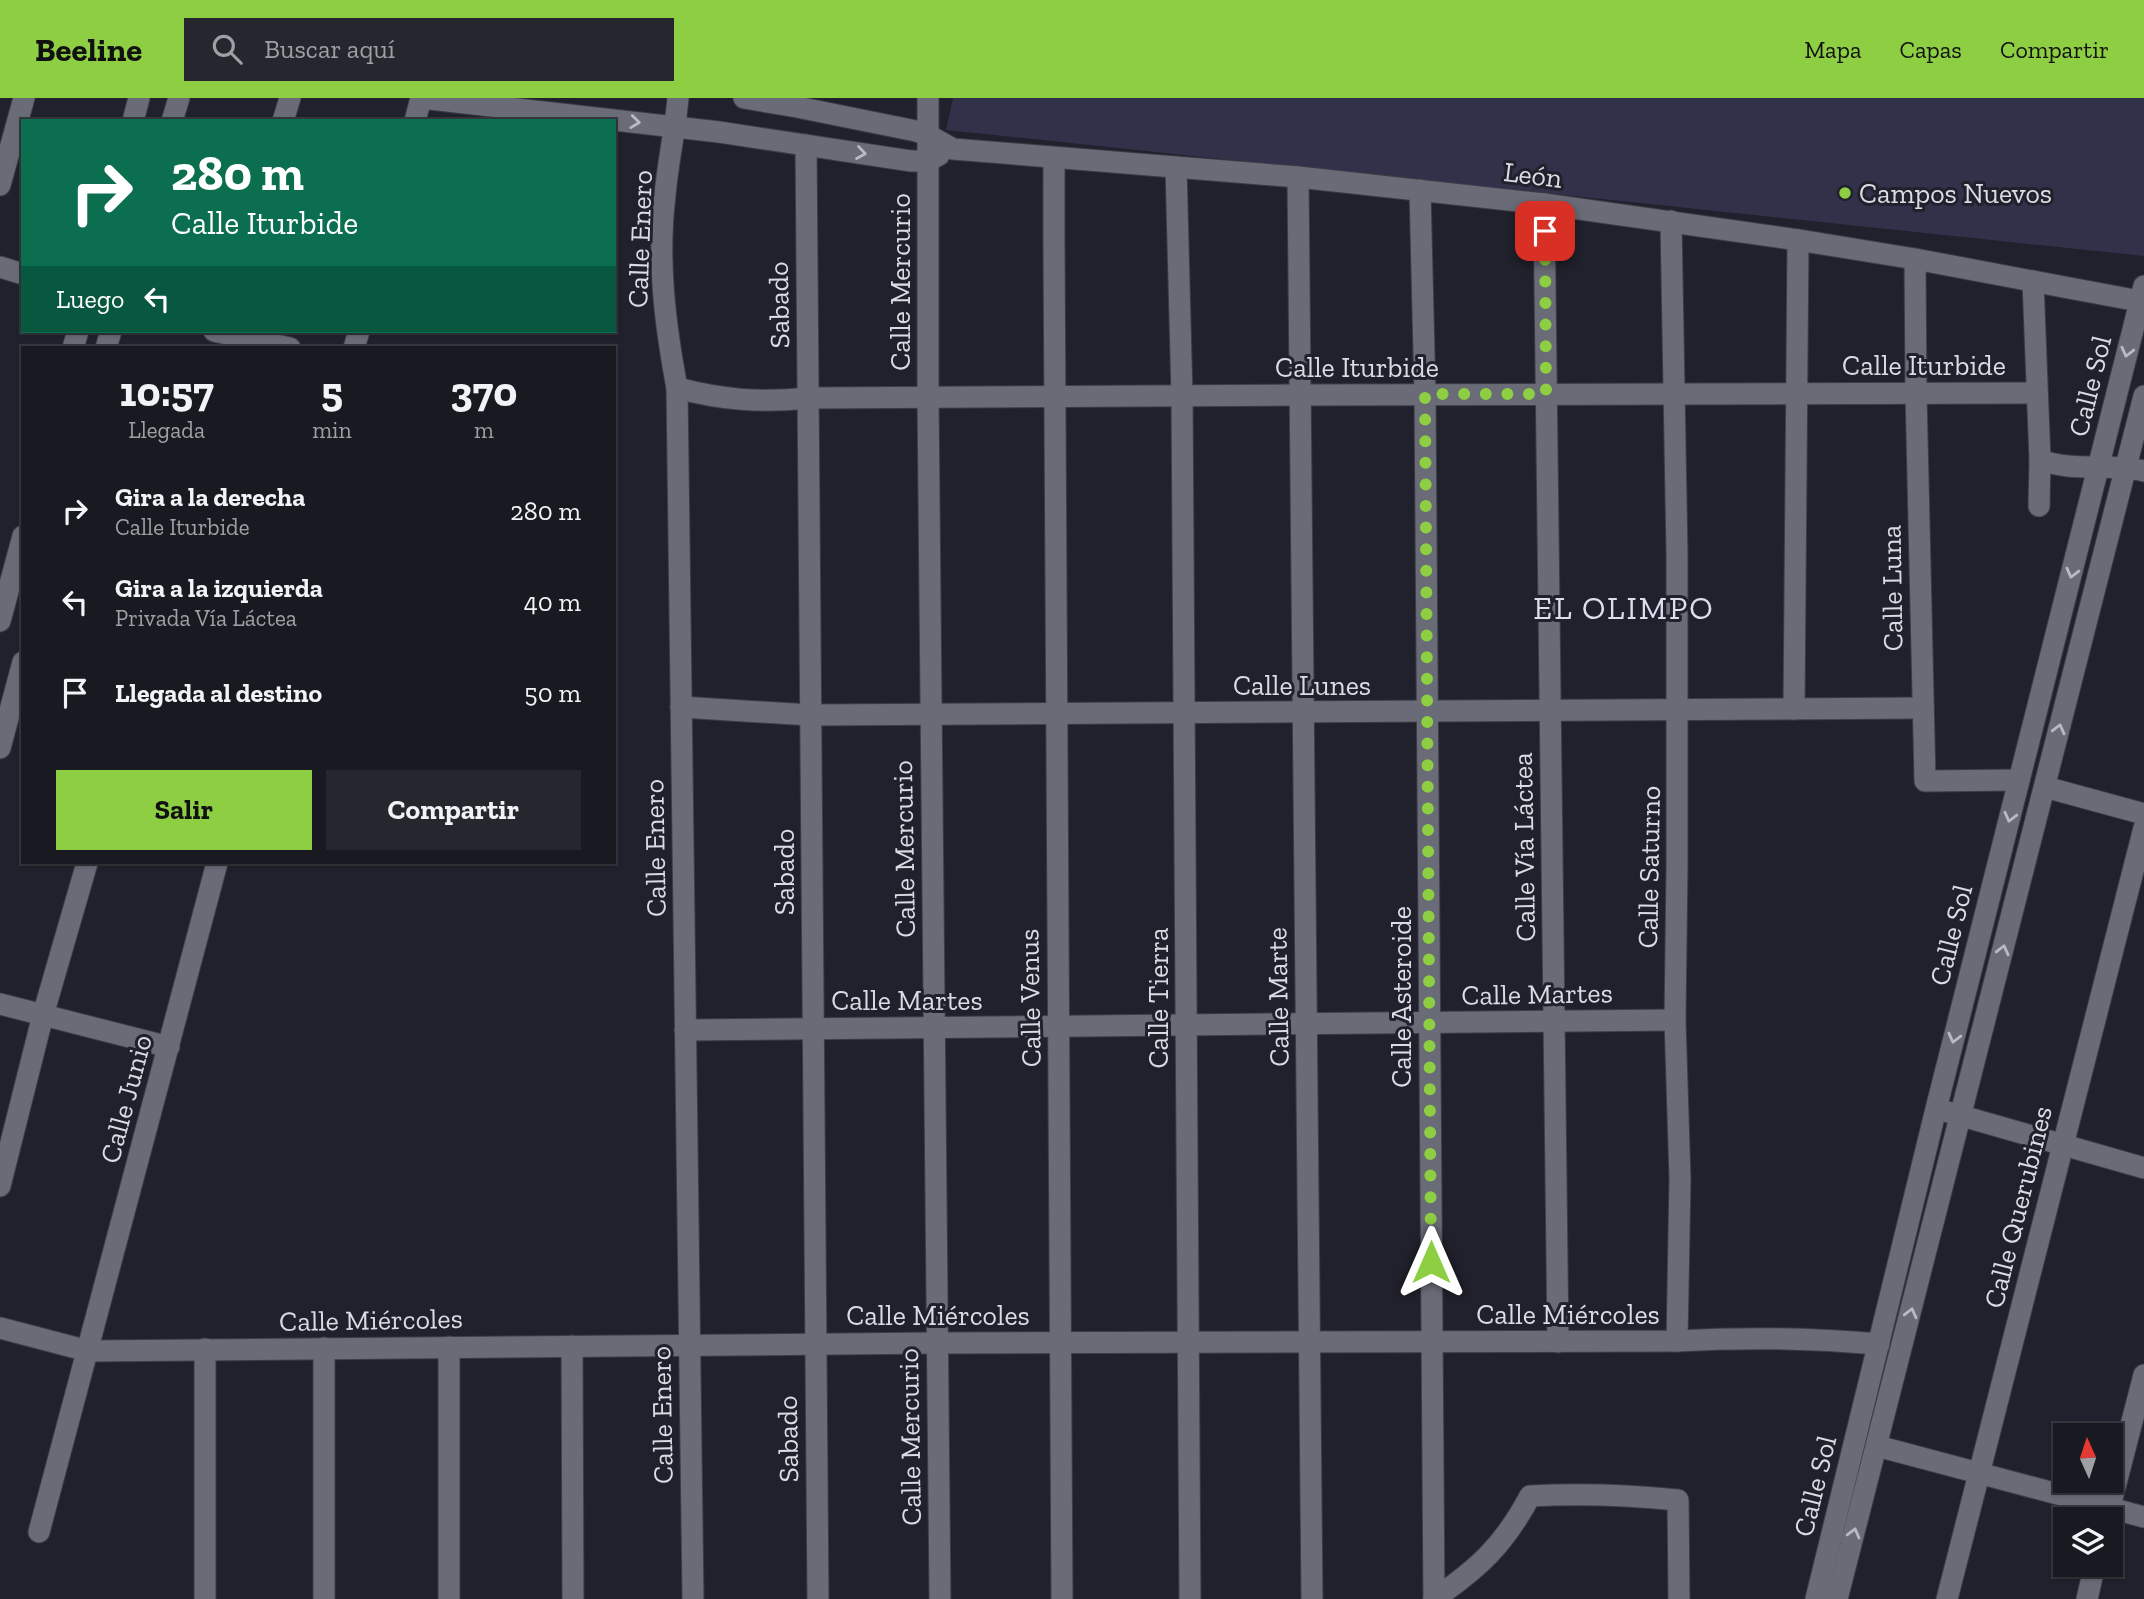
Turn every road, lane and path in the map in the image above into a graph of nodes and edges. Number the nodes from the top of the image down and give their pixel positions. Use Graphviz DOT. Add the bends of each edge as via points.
graph roads {
  1 [pos="24,98"];
  2 [pos="139,98"];
  3 [pos="179,98"];
  4 [pos="290,98"];
  5 [pos="421,98"];
  6 [pos="678,98"];
  7 [pos="744,98"];
  8 [pos="928,98"];
  9 [pos="798,102"];
  10 [pos="134,119"];
  11 [pos="173,119"];
  12 [pos="284,119"];
  13 [pos="416,119"];
  14 [pos="606,119"];
  15 [pos="616,120"];
  16 [pos="676,127"];
  17 [pos="928,135"];
  18 [pos="806,145"];
  19 [pos="953,149"];
  20 [pos="1054,159"];
  21 [pos="928,161"];
  22 [pos="1176,167"];
  23 [pos="1298,177"];
  24 [pos="0,185"];
  25 [pos="1420,190"];
  26 [pos="1545,204"];
  27 [pos="1671,221"];
  28 [pos="1798,240"];
  29 [pos="1915,259"];
  30 [pos="0,267"];
  31 [pos="21,273"];
  32 [pos="2033,281"];
  33 [pos="2143,296"];
  34 [pos="218,336"];
  35 [pos="278,346"];
  36 [pos="677,388"];
  37 [pos="1916,393"];
  38 [pos="2037,393"];
  39 [pos="1425,394"];
  40 [pos="1546,394"];
  41 [pos="1675,394"];
  42 [pos="1797,394"];
  43 [pos="1300,395"];
  44 [pos="1182,396"];
  45 [pos="2144,396"];
  46 [pos="928,397"];
  47 [pos="1053,397"];
  48 [pos="808,398"];
  49 [pos="2040,460"];
  50 [pos="2098,466"];
  51 [pos="2135,469"];
  52 [pos="2039,506"];
  53 [pos="21,543"];
  54 [pos="0,621"];
  55 [pos="21,673"];
  56 [pos="681,707"];
  57 [pos="1923,708"];
  58 [pos="1794,709"];
  59 [pos="1678,710"];
  60 [pos="1550,711"];
  61 [pos="1427,712"];
  62 [pos="1184,713"];
  63 [pos="1303,713"];
  64 [pos="931,714"];
  65 [pos="1055,714"];
  66 [pos="810,715"];
  67 [pos="0,748"];
  68 [pos="2020,780"];
  69 [pos="2045,787"];
  70 [pos="2144,814"];
  71 [pos="2144,828"];
  72 [pos="87,864"];
  73 [pos="218,864"];
  74 [pos="0,1004"];
  75 [pos="43,1015"];
  76 [pos="1675,1020"];
  77 [pos="1555,1021"];
  78 [pos="1430,1023"];
  79 [pos="1306,1024"];
  80 [pos="1186,1025"];
  81 [pos="1058,1026"];
  82 [pos="813,1028"];
  83 [pos="934,1028"];
  84 [pos="685,1030"];
  85 [pos="169,1046"];
  86 [pos="1936,1109"];
  87 [pos="1960,1116"];
  88 [pos="2063,1145"];
  89 [pos="2144,1168"];
  90 [pos="0,1186"];
  91 [pos="0,1328"];
  92 [pos="1677,1341"];
  93 [pos="1062,1342"];
  94 [pos="1187,1342"];
  95 [pos="1309,1342"];
  96 [pos="1432,1342"];
  97 [pos="1559,1342"];
  98 [pos="937,1343"];
  99 [pos="1878,1344"];
  100 [pos="689,1345"];
  101 [pos="815,1345"];
  102 [pos="572,1346"];
  103 [pos="449,1347"];
  104 [pos="324,1348"];
  105 [pos="205,1349"];
  106 [pos="88,1350"];
  107 [pos="2144,1375"];
  108 [pos="1877,1446"];
  109 [pos="1979,1472"];
  110 [pos="2089,1507"];
  111 [pos="2110,1507"];
  112 [pos="2123,1515"];
  113 [pos="2144,1517"];
  114 [pos="39,1532"];
  115 [pos="2092,1577"];
  116 [pos="205,1599"];
  117 [pos="324,1599"];
  118 [pos="449,1599"];
  119 [pos="573,1599"];
  120 [pos="693,1599"];
  121 [pos="818,1599"];
  122 [pos="940,1599"];
  123 [pos="1062,1599"];
  124 [pos="1189,1599"];
  125 [pos="1312,1599"];
  126 [pos="1434,1599"];
  127 [pos="1679,1599"];
  128 [pos="1816,1599"];
  129 [pos="1837,1599"];
  130 [pos="1947,1599"];
  131 [pos="2087,1599"];
  1 -- 24 [label="street"];
  2 -- 10 [label="street"];
  3 -- 11 [label="street"];
  4 -- 12 [label="street"];
  5 -- 13 [label="street"];
  5 -- 14 [label="street, one-way"];
  6 -- 16 [label="street, Calle Enero"];
  7 -- 9 [label="street, León"];
  8 -- 17 [label="street, Calle Mercurio"];
  9 -- 17 [label="street, León"];
  15 -- 16 [label="street, one-way"];
  16 -- 18 [label="street"];
  16 -- 36 [label="street, Calle Enero" via="664,196 661,261"];
  17 -- 19 [label="street, León"];
  17 -- 21 [label="street, Calle Mercurio"];
  18 -- 21 [label="street, one-way"];
  18 -- 48 [label="street, Sabado"];
  19 -- 20 [label="street, León"];
  19 -- 21 [label="street"];
  20 -- 22 [label="street, León"];
  20 -- 47 [label="street, Calle Venus"];
  21 -- 46 [label="street, Calle Mercurio"];
  22 -- 23 [label="street, León"];
  22 -- 44 [label="street, Calle Tierra"];
  23 -- 25 [label="street, León"];
  23 -- 43 [label="street, Calle Marte"];
  25 -- 26 [label="street, León"];
  25 -- 39 [label="street, Calle Asteroide"];
  26 -- 27 [label="street, León"];
  26 -- 40 [label="street, Calle Vía Láctea"];
  27 -- 28 [label="street, León"];
  27 -- 41 [label="street, Calle Saturno"];
  28 -- 29 [label="street, León"];
  28 -- 42 [label="street"];
  29 -- 32 [label="street, León"];
  29 -- 37 [label="street, Calle Luna"];
  30 -- 31 [label="street"];
  32 -- 33 [label="street, León"];
  32 -- 38 [label="street"];
  33 -- 50 [label="street, Calle Sol, one-way"];
  34 -- 35 [label="street"];
  36 -- 48 [label="street, Calle Iturbide" via="742,401"];
  36 -- 56 [label="street, Calle Enero"];
  37 -- 38 [label="street, Calle Iturbide"];
  37 -- 42 [label="street, Calle Iturbide"];
  37 -- 57 [label="street, Calle Luna"];
  38 -- 49 [label="street"];
  39 -- 40 [label="street, Calle Iturbide"];
  39 -- 43 [label="street, Calle Iturbide"];
  39 -- 61 [label="street, Calle Asteroide"];
  40 -- 41 [label="street, Calle Iturbide"];
  40 -- 60 [label="street, Calle Vía Láctea"];
  41 -- 42 [label="street, Calle Iturbide"];
  41 -- 59 [label="street, Calle Saturno"];
  42 -- 58 [label="street"];
  43 -- 44 [label="street, Calle Iturbide"];
  43 -- 63 [label="street, Calle Marte"];
  44 -- 47 [label="street, Calle Iturbide"];
  44 -- 62 [label="street, Calle Tierra"];
  45 -- 51 [label="street, Calle Sol"];
  46 -- 47 [label="street, Calle Iturbide"];
  46 -- 48 [label="street, Calle Iturbide"];
  46 -- 64 [label="street, Calle Mercurio"];
  47 -- 65 [label="street, Calle Venus"];
  48 -- 66 [label="street, Sabado"];
  49 -- 50 [label="street" via="2055,466"];
  49 -- 52 [label="street"];
  50 -- 51 [label="street"];
  50 -- 68 [label="street, Calle Sol, one-way"];
  69 -- 51 [label="street, Calle Sol, one-way"];
  53 -- 54 [label="street"];
  55 -- 67 [label="street"];
  56 -- 66 [label="street, Calle Lunes"];
  56 -- 84 [label="street, Calle Enero"];
  57 -- 58 [label="street, Calle Lunes"];
  57 -- 68 [label="street, Calle Luna" via="1925,780"];
  58 -- 59 [label="street, Calle Lunes"];
  59 -- 60 [label="street, Calle Lunes"];
  59 -- 76 [label="street, Calle Saturno"];
  60 -- 61 [label="street, Calle Lunes"];
  60 -- 77 [label="street, Calle Vía Láctea"];
  61 -- 63 [label="street, Calle Lunes"];
  61 -- 78 [label="street, Calle Asteroide"];
  62 -- 63 [label="street, Calle Lunes"];
  62 -- 65 [label="street, Calle Lunes"];
  62 -- 80 [label="street, Calle Tierra"];
  63 -- 79 [label="street, Calle Marte"];
  64 -- 65 [label="street, Calle Lunes"];
  64 -- 66 [label="street, Calle Lunes"];
  64 -- 83 [label="street, Calle Mercurio"];
  65 -- 81 [label="street, Calle Venus"];
  66 -- 82 [label="street, Sabado"];
  68 -- 86 [label="street, Calle Sol, one-way"];
  69 -- 70 [label="street"];
  87 -- 69 [label="street, Calle Sol, one-way"];
  71 -- 88 [label="street, Calle Querubines"];
  72 -- 75 [label="street"];
  73 -- 85 [label="street, Calle Junio"];
  74 -- 75 [label="street"];
  75 -- 85 [label="street"];
  75 -- 90 [label="street"];
  76 -- 77 [label="street, Calle Martes"];
  76 -- 92 [label="street, Calle Saturno" via="1680,1180"];
  77 -- 78 [label="street, Calle Martes"];
  77 -- 97 [label="street, Calle Vía Láctea"];
  78 -- 79 [label="street, Calle Martes"];
  78 -- 96 [label="street, Calle Asteroide"];
  79 -- 80 [label="street, Calle Martes"];
  79 -- 95 [label="street, Calle Marte"];
  80 -- 81 [label="street, Calle Martes"];
  80 -- 94 [label="street, Calle Tierra"];
  81 -- 83 [label="street, Calle Martes"];
  81 -- 93 [label="street, Calle Venus"];
  82 -- 83 [label="street, Calle Martes"];
  82 -- 84 [label="street, Calle Martes"];
  82 -- 101 [label="street, Sabado"];
  83 -- 98 [label="street, Calle Mercurio"];
  84 -- 100 [label="street, Calle Enero"];
  85 -- 106 [label="street, Calle Junio"];
  86 -- 87 [label="street"];
  86 -- 99 [label="street, Calle Sol"];
  87 -- 88 [label="street"];
  108 -- 87 [label="street, Calle Sol, one-way"];
  88 -- 89 [label="street"];
  88 -- 109 [label="street, Calle Querubines"];
  91 -- 106 [label="street, Calle Miércoles"];
  92 -- 97 [label="street, Calle Miércoles"];
  92 -- 99 [label="street, Calle Miércoles" via="1784,1338"];
  93 -- 94 [label="street, Calle Miércoles"];
  93 -- 98 [label="street, Calle Miércoles"];
  93 -- 123 [label="street, Calle Venus"];
  94 -- 95 [label="street, Calle Miércoles"];
  94 -- 124 [label="street, Calle Tierra"];
  95 -- 96 [label="street, Calle Miércoles"];
  95 -- 125 [label="street, Calle Marte"];
  96 -- 97 [label="street, Calle Miércoles"];
  96 -- 126 [label="street, Calle Asteroide"];
  98 -- 101 [label="street, Calle Miércoles"];
  98 -- 122 [label="street, Calle Mercurio"];
  99 -- 128 [label="street, Calle Sol"];
  100 -- 101 [label="street, Calle Miércoles"];
  100 -- 102 [label="street, Calle Miércoles"];
  100 -- 120 [label="street, Calle Enero"];
  101 -- 121 [label="street, Sabado"];
  102 -- 103 [label="street, Calle Miércoles"];
  102 -- 119 [label="street"];
  103 -- 104 [label="street, Calle Miércoles"];
  103 -- 118 [label="street"];
  104 -- 105 [label="street, Calle Miércoles"];
  104 -- 117 [label="street"];
  105 -- 106 [label="street, Calle Miércoles"];
  105 -- 116 [label="street"];
  106 -- 114 [label="street, Calle Junio"];
  107 -- 111 [label="street"];
  108 -- 109 [label="street"];
  129 -- 108 [label="street, Calle Sol, one-way"];
  109 -- 110 [label="street"];
  109 -- 130 [label="street, Calle Querubines"];
  112 -- 113 [label="street"];
  115 -- 131 [label="street"];
  126 -- 127 [label="street" via="1499,1546 1530,1496 1604,1494 1678,1500"];
}
